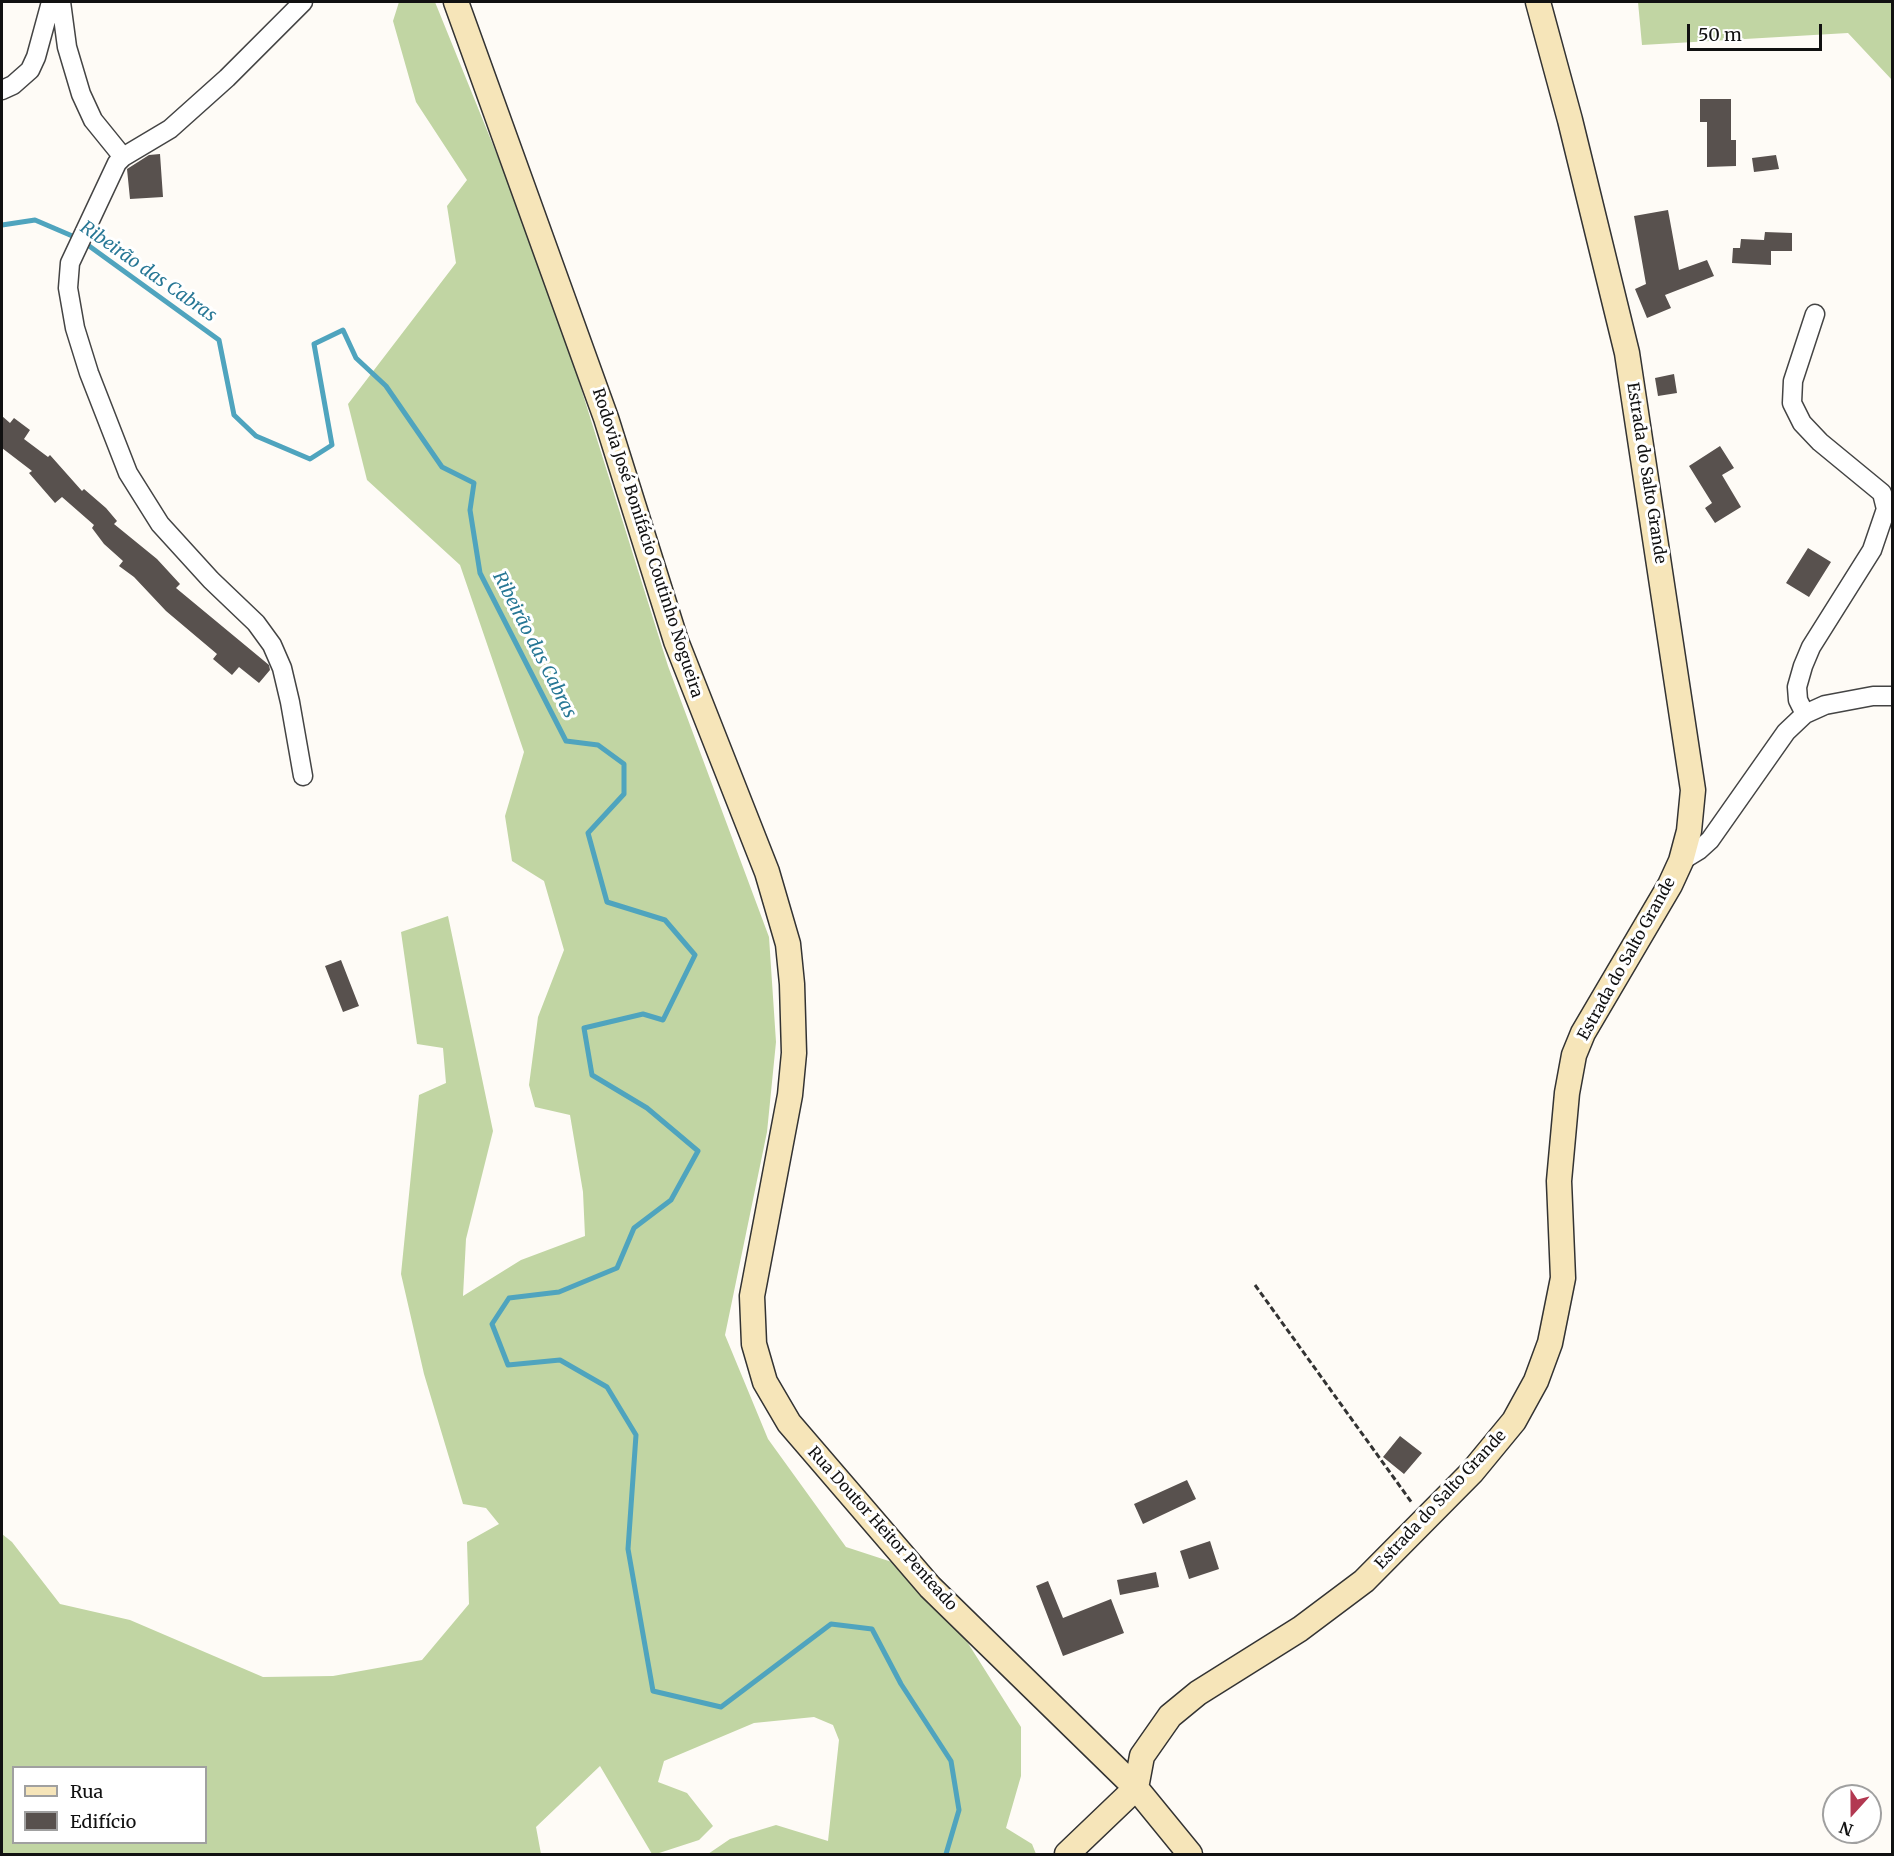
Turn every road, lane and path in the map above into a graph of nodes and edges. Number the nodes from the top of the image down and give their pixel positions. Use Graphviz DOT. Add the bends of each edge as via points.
graph roads {
  1 [pos="51,2"];
  2 [pos="62,2"];
  3 [pos="303,2"];
  4 [pos="456,2"];
  5 [pos="1538,2"];
  6 [pos="2,90"];
  7 [pos="123,157"];
  8 [pos="1815,314"];
  9 [pos="1893,687"];
  10 [pos="1873,696"];
  11 [pos="1893,696"];
  12 [pos="1805,714"];
  13 [pos="303,776"];
  14 [pos="1681,861"];
  15 [pos="756,1268"];
  16 [pos="1255,1285"];
  17 [pos="1425,1521"];
  18 [pos="1136,1788"];
  19 [pos="1067,1854"];
  20 [pos="1190,1854"];
  1 -- 6 [label="street" via="30,70"];
  2 -- 7 [label="street" via="67,47 81,94 93,120"];
  3 -- 7 [label="street" via="170,129"];
  4 -- 15 [label="street, Rodovia José Bonifácio Coutinho Nogueira" via="606,418 676,641 767,872 788,944 794,1053 790,1095"];
  5 -- 14 [label="street, Estrada do Salto Grande" via="1627,353 1693,790"];
  7 -- 13 [label="street" via="70,262 68,288 75,328 104,417 128,472 183,551 256,622 272,645 282,668"];
  8 -- 12 [label="street" via="1793,381 1792,403 1802,423 1820,442 1882,493 1886,509 1872,550 1811,646 1803,666 1797,687"];
  9 -- 10 [label="street"];
  10 -- 11 [label="street"];
  10 -- 12 [label="street" via="1825,705"];
  12 -- 14 [label="street" via="1786,732 1710,840"];
  14 -- 17 [label="street, Estrada do Salto Grande" via="1583,1033 1574,1056 1559,1181 1563,1278 1550,1343 1536,1381 1514,1421"];
  15 -- 18 [label="street, Rua Doutor Heitor Penteado" via="751,1323 757,1362 773,1399 789,1423 930,1587"];
  16 -- 17 [label="path"];
  17 -- 18 [label="street, Estrada do Salto Grande" via="1364,1581 1170,1716 1142,1756"];
  18 -- 19 [label="street"];
  18 -- 20 [label="street, Rua Doutor Heitor Penteado"];
}
